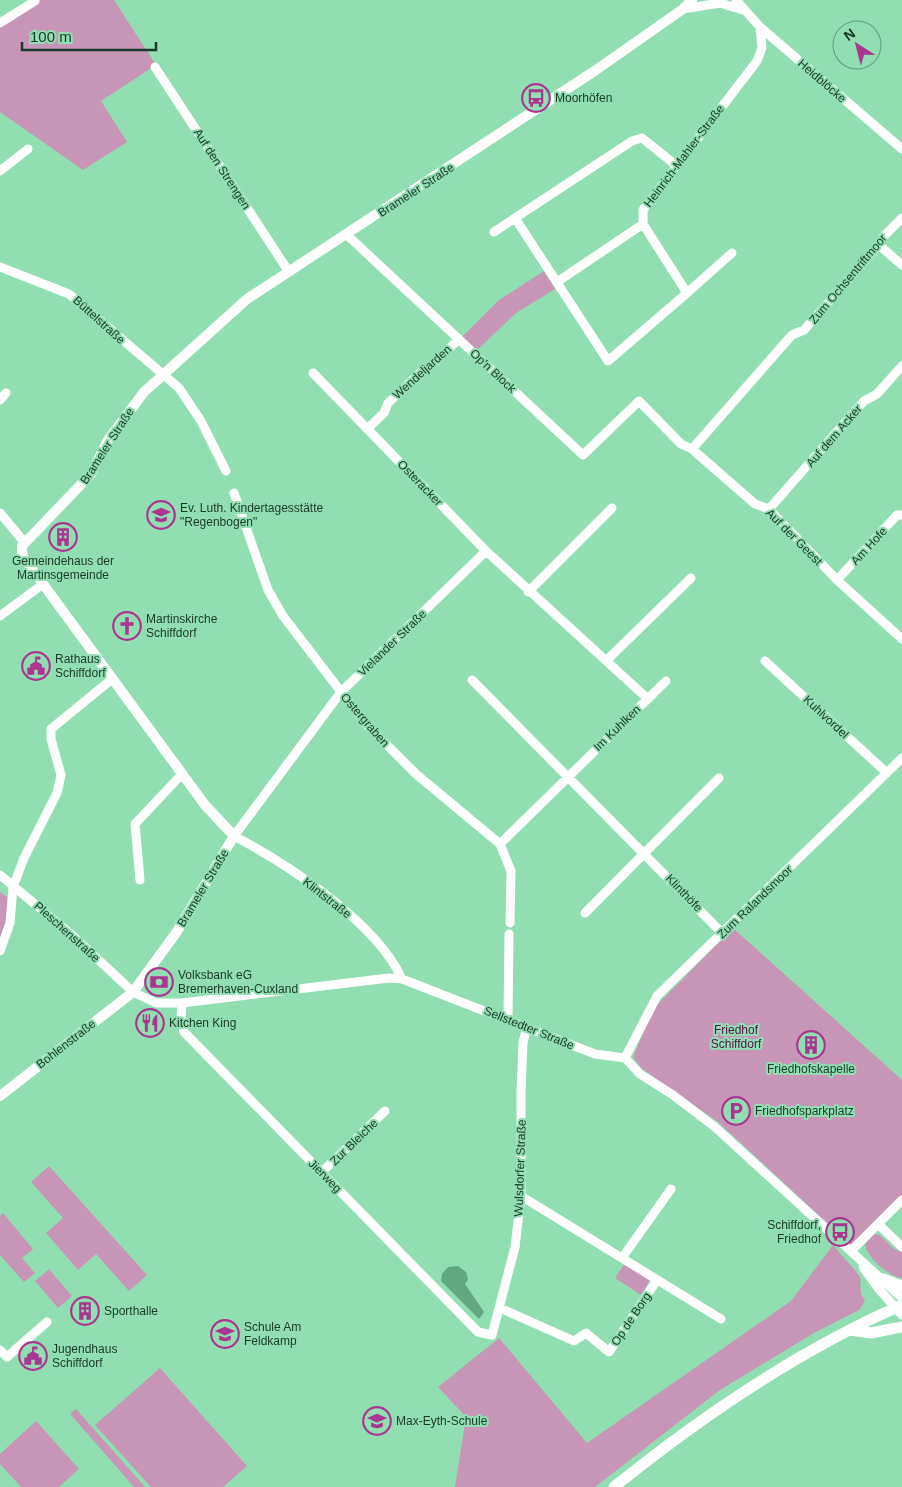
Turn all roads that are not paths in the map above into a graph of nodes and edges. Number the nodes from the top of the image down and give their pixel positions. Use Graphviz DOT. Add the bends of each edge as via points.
graph roads {
  1 [pos="692,0"];
  2 [pos="736,0"];
  3 [pos="35,1"];
  4 [pos="719,2"];
  5 [pos="683,9"];
  6 [pos="743,10"];
  7 [pos="0,23"];
  8 [pos="760,27"];
  9 [pos="155,67"];
  10 [pos="28,149"];
  11 [pos="902,149"];
  12 [pos="676,166"];
  13 [pos="0,171"];
  14 [pos="516,218"];
  15 [pos="902,218"];
  16 [pos="643,224"];
  17 [pos="494,232"];
  18 [pos="347,235"];
  19 [pos="879,246"];
  20 [pos="732,253"];
  21 [pos="902,265"];
  22 [pos="0,267"];
  23 [pos="289,272"];
  24 [pos="557,282"];
  25 [pos="687,293"];
  26 [pos="459,339"];
  27 [pos="902,366"];
  28 [pos="313,372"];
  29 [pos="163,374"];
  30 [pos="639,400"];
  31 [pos="367,429"];
  32 [pos="692,449"];
  33 [pos="226,471"];
  34 [pos="234,493"];
  35 [pos="612,508"];
  36 [pos="769,509"];
  37 [pos="0,514"];
  38 [pos="902,515"];
  39 [pos="25,543"];
  40 [pos="486,551"];
  41 [pos="691,578"];
  42 [pos="837,580"];
  43 [pos="42,584"];
  44 [pos="528,592"];
  45 [pos="0,616"];
  46 [pos="902,639"];
  47 [pos="607,660"];
  48 [pos="764,662"];
  49 [pos="112,679"];
  50 [pos="472,680"];
  51 [pos="666,681"];
  52 [pos="341,692"];
  53 [pos="648,698"];
  54 [pos="902,758"];
  55 [pos="887,773"];
  56 [pos="182,774"];
  57 [pos="568,776"];
  58 [pos="719,778"];
  59 [pos="234,836"];
  60 [pos="500,844"];
  61 [pos="644,853"];
  62 [pos="0,875"];
  63 [pos="140,880"];
  64 [pos="13,886"];
  65 [pos="585,913"];
  66 [pos="510,923"];
  67 [pos="509,934"];
  68 [pos="723,934"];
  69 [pos="0,951"];
  70 [pos="402,979"];
  71 [pos="132,992"];
  72 [pos="182,1003"];
  73 [pos="508,1019"];
  74 [pos="527,1028"];
  75 [pos="625,1058"];
  76 [pos="0,1096"];
  77 [pos="386,1111"];
  78 [pos="322,1172"];
  79 [pos="671,1189"];
  80 [pos="521,1196"];
  81 [pos="902,1200"];
  82 [pos="878,1224"];
  83 [pos="902,1247"];
  84 [pos="850,1251"];
  85 [pos="622,1258"];
  86 [pos="858,1259"];
  87 [pos="883,1279"];
  88 [pos="657,1280"];
  89 [pos="902,1286"];
  90 [pos="902,1298"];
  91 [pos="500,1308"];
  92 [pos="900,1309"];
  93 [pos="721,1319"];
  94 [pos="46,1322"];
  95 [pos="902,1327"];
  96 [pos="850,1330"];
  97 [pos="492,1335"];
  98 [pos="0,1350"];
  99 [pos="614,1487"];
  1 -- 5 [label="street, Brameler Straße"];
  2 -- 6 [label="street, Heidblöcke"];
  3 -- 7 [label="street"];
  4 -- 5 [label="street, Heidblöcke"];
  4 -- 6 [label="street, Heidblöcke"];
  5 -- 18 [label="street, Brameler Straße"];
  6 -- 8 [label="street, Heidblöcke"];
  8 -- 11 [label="street, Heidblöcke"];
  8 -- 12 [label="street, Heinrich-Mahler-Straße" via="762,48 757,61"];
  9 -- 23 [label="street, Auf den Strengen"];
  10 -- 13 [label="street"];
  12 -- 14 [label="street" via="642,138 632,141"];
  12 -- 16 [label="street, Heinrich-Mahler-Straße" via="643,210"];
  14 -- 17 [label="street"];
  14 -- 24 [label="street"];
  15 -- 19 [label="street, Zum Ochsentriftmoor" via="883,237"];
  16 -- 24 [label="street, Heinrich-Mahler-Straße"];
  16 -- 25 [label="street"];
  18 -- 23 [label="street, Brameler Straße"];
  18 -- 26 [label="street, Op'n Block"];
  19 -- 21 [label="street"];
  19 -- 32 [label="street, Zum Ochsentriftmoor" via="804,330 792,335"];
  20 -- 25 [label="street"];
  22 -- 29 [label="street, Büttelstraße" via="69,294"];
  23 -- 29 [label="street, Brameler Straße" via="247,300"];
  24 -- 25 [label="street" via="608,361"];
  26 -- 30 [label="street, Op'n Block" via="582,455"];
  26 -- 31 [label="street, Wendeljarden" via="388,403 384,413"];
  27 -- 36 [label="street, Auf dem Acker" via="877,394 864,401"];
  28 -- 31 [label="street, Osteracker"];
  29 -- 33 [label="street" via="179,388"];
  29 -- 39 [label="street, Brameler Straße" via="127,412 81,488"];
  30 -- 32 [label="street, Auf der Geest" via="681,444"];
  31 -- 40 [label="street, Osteracker"];
  32 -- 36 [label="street, Auf der Geest" via="755,504"];
  34 -- 52 [label="street, Ostergraben" via="268,590 282,616"];
  35 -- 44 [label="street"];
  36 -- 42 [label="street, Auf der Geest"];
  37 -- 39 [label="street"];
  38 -- 42 [label="street, Am Hofe" via="897,515"];
  39 -- 43 [label="street, Brameler Straße" via="22,555"];
  40 -- 44 [label="street, Osteracker"];
  40 -- 52 [label="street, Vielander Straße"];
  41 -- 47 [label="street"];
  42 -- 46 [label="street, Auf der Geest"];
  43 -- 45 [label="street"];
  43 -- 49 [label="street, Brameler Straße"];
  44 -- 47 [label="street, Osteracker"];
  47 -- 53 [label="street, Osteracker"];
  48 -- 55 [label="street, Kuhlvordel"];
  49 -- 56 [label="street, Brameler Straße"];
  49 -- 64 [label="street" via="51,729 61,775 57,793"];
  50 -- 57 [label="street"];
  51 -- 53 [label="street, Im Kuhlken"];
  52 -- 59 [label="street, Vielander Straße"];
  52 -- 60 [label="street, Ostergraben" via="365,723 416,774"];
  53 -- 57 [label="street, Im Kuhlken"];
  54 -- 55 [label="street, Zum Ralandsmoor"];
  55 -- 68 [label="street, Zum Ralandsmoor"];
  56 -- 59 [label="street, Brameler Straße" via="204,805"];
  56 -- 63 [label="street" via="135,824"];
  57 -- 60 [label="street, Im Kuhlken"];
  57 -- 61 [label="street, Klinthöfe"];
  58 -- 61 [label="street"];
  59 -- 70 [label="street, Klintstraße" via="261,850 357,922 395,963"];
  59 -- 71 [label="street, Brameler Straße" via="176,933"];
  60 -- 66 [label="street, Ostergraben" via="511,871"];
  61 -- 65 [label="street"];
  61 -- 68 [label="street, Klinthöfe"];
  62 -- 64 [label="street, Pleschenstraße"];
  64 -- 69 [label="street" via="10,923"];
  64 -- 71 [label="street, Pleschenstraße" via="73,936"];
  67 -- 73 [label="street"];
  68 -- 75 [label="street, Zum Ralandsmoor" via="657,996"];
  70 -- 72 [label="street, Sellstedter Straße"];
  70 -- 73 [label="street, Sellstedter Straße"];
  71 -- 72 [label="street, Sellstedter Straße" via="156,1003"];
  71 -- 76 [label="street, Bohlenstraße"];
  72 -- 78 [label="street, Jierweg" via="184,1032"];
  73 -- 74 [label="street, Sellstedter Straße"];
  74 -- 75 [label="street, Sellstedter Straße" via="595,1054"];
  74 -- 80 [label="street, Wulsdorfer Straße" via="523,1042"];
  75 -- 84 [label="street" via="640,1074 727,1136"];
  77 -- 78 [label="street, Zur Bleiche"];
  78 -- 97 [label="street, Jierweg" via="478,1332"];
  79 -- 85 [label="street"];
  80 -- 85 [label="street, Op de Borg"];
  80 -- 91 [label="street, Wulsdorfer Straße" via="515,1247"];
  81 -- 82 [label="street"];
  82 -- 83 [label="street"];
  82 -- 84 [label="street"];
  84 -- 86 [label="street"];
  85 -- 88 [label="street, Op de Borg"];
  86 -- 87 [label="street"];
  86 -- 92 [label="street"];
  87 -- 89 [label="main road"];
  87 -- 90 [label="street"];
  88 -- 91 [label="street, Op de Borg" via="609,1352 586,1333 574,1341"];
  88 -- 93 [label="street, Op de Borg"];
  91 -- 97 [label="street, Wulsdorfer Straße"];
  92 -- 96 [label="main road"];
  94 -- 98 [label="street" via="7,1357"];
  95 -- 96 [label="main road" via="870,1333"];
  96 -- 99 [label="main road" via="768,1375 708,1414"];
}
